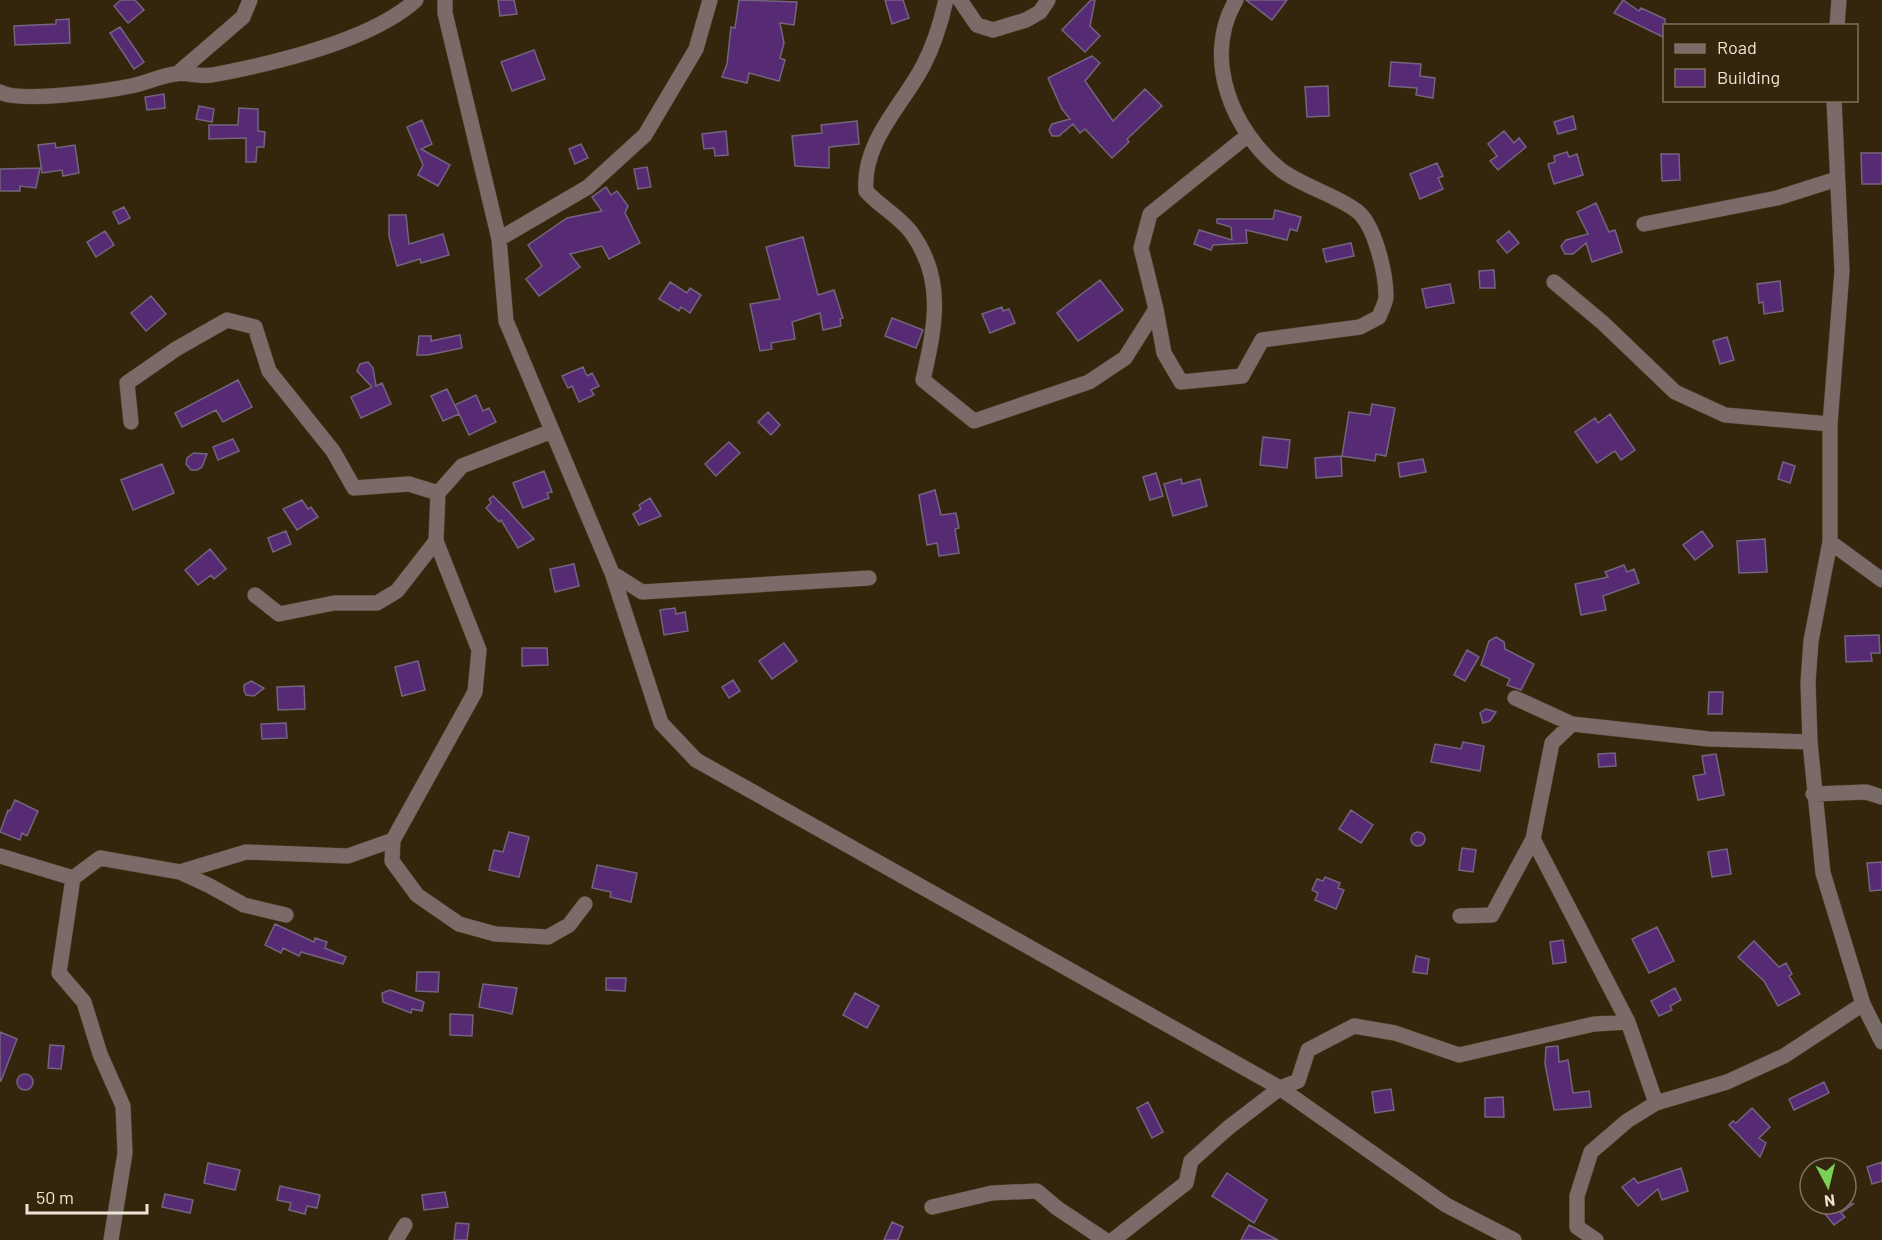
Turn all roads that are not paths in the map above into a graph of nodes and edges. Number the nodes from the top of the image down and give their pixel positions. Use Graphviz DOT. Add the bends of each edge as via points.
graph roads {
  1 [pos="250,0"];
  2 [pos="416,0"];
  3 [pos="445,0"];
  4 [pos="710,0"];
  5 [pos="946,0"];
  6 [pos="960,0"];
  7 [pos="1048,0"];
  8 [pos="1236,0"];
  9 [pos="1839,0"];
  10 [pos="1837,24"];
  11 [pos="178,73"];
  12 [pos="0,92"];
  13 [pos="1834,102"];
  14 [pos="1247,136"];
  15 [pos="1837,179"];
  16 [pos="1644,224"];
  17 [pos="499,239"];
  18 [pos="1554,282"];
  19 [pos="1156,309"];
  20 [pos="131,423"];
  21 [pos="1830,424"];
  22 [pos="552,431"];
  23 [pos="438,493"];
  24 [pos="436,541"];
  25 [pos="1830,543"];
  26 [pos="612,573"];
  27 [pos="869,578"];
  28 [pos="1882,580"];
  29 [pos="255,595"];
  30 [pos="1515,698"];
  31 [pos="1572,724"];
  32 [pos="1810,741"];
  33 [pos="1813,794"];
  34 [pos="1882,797"];
  35 [pos="1533,839"];
  36 [pos="393,840"];
  37 [pos="0,856"];
  38 [pos="180,872"];
  39 [pos="73,878"];
  40 [pos="585,904"];
  41 [pos="286,915"];
  42 [pos="1460,916"];
  43 [pos="1863,1004"];
  44 [pos="1628,1022"];
  45 [pos="1882,1042"];
  46 [pos="1280,1088"];
  47 [pos="1656,1103"];
  48 [pos="932,1207"];
  49 [pos="405,1225"];
  50 [pos="111,1240"];
  51 [pos="396,1240"];
  52 [pos="1105,1240"];
  53 [pos="1113,1240"];
  54 [pos="1514,1240"];
  55 [pos="1596,1240"];
  1 -- 11 [label="street" via="243,17"];
  2 -- 11 [label="street" via="380,24 343,41 209,75"];
  3 -- 17 [label="street"];
  4 -- 17 [label="street" via="696,49 645,135 588,187"];
  5 -- 19 [label="street" via="923,66 880,132 865,174 866,190 913,235 932,276 936,320 923,380 974,421 1089,382 1125,358"];
  6 -- 7 [label="street" via="977,25 993,30 1026,20 1040,12"];
  8 -- 14 [label="street" via="1225,27 1221,53 1226,88"];
  9 -- 10 [label="street"];
  11 -- 12 [label="street" via="131,86 86,92 30,96"];
  13 -- 15 [label="street"];
  14 -- 19 [label="street" via="1150,214 1141,248"];
  14 -- 19 [label="street" via="1282,170 1359,212 1380,251 1386,298 1379,317 1360,327 1262,339 1242,376 1181,382 1164,353"];
  15 -- 16 [label="street" via="1777,198"];
  15 -- 21 [label="street" via="1842,271"];
  17 -- 22 [label="street" via="506,321"];
  18 -- 21 [label="street" via="1603,322 1676,392 1725,415"];
  20 -- 23 [label="street" via="128,383 227,320 255,327 269,371 333,451 354,488 409,484"];
  21 -- 25 [label="street"];
  22 -- 23 [label="street" via="462,466"];
  22 -- 26 [label="street"];
  23 -- 24 [label="street"];
  24 -- 29 [label="street" via="397,591 377,603 334,603 279,614"];
  24 -- 36 [label="street" via="479,650 475,692"];
  25 -- 28 [label="street"];
  25 -- 32 [label="street" via="1811,641"];
  26 -- 27 [label="street" via="642,592"];
  26 -- 46 [label="street" via="661,723 696,760"];
  30 -- 31 [label="street"];
  31 -- 32 [label="street" via="1709,739"];
  31 -- 35 [label="street" via="1552,743"];
  32 -- 33 [label="street"];
  33 -- 34 [label="street" via="1866,792"];
  33 -- 43 [label="street" via="1823,873"];
  35 -- 42 [label="street" via="1492,915"];
  35 -- 44 [label="street"];
  36 -- 38 [label="street" via="348,856 246,852"];
  36 -- 40 [label="street" via="392,861 417,895 459,924 495,934 548,937 569,926"];
  37 -- 39 [label="street"];
  38 -- 39 [label="street" via="100,858"];
  38 -- 41 [label="street" via="244,905"];
  39 -- 50 [label="street" via="59,972 84,1002 100,1054 123,1106 125,1153"];
  43 -- 45 [label="street"];
  43 -- 47 [label="street" via="1784,1056 1726,1082"];
  44 -- 46 [label="street" via="1594,1024 1458,1055 1395,1033 1354,1026 1308,1050 1298,1081"];
  44 -- 47 [label="street"];
  46 -- 53 [label="street" via="1191,1161 1186,1183"];
  46 -- 54 [label="street" via="1446,1205"];
  47 -- 55 [label="street" via="1627,1121 1591,1152 1577,1196 1577,1227"];
  48 -- 52 [label="street" via="992,1193 1037,1191"];
  49 -- 51 [label="street"];
}
